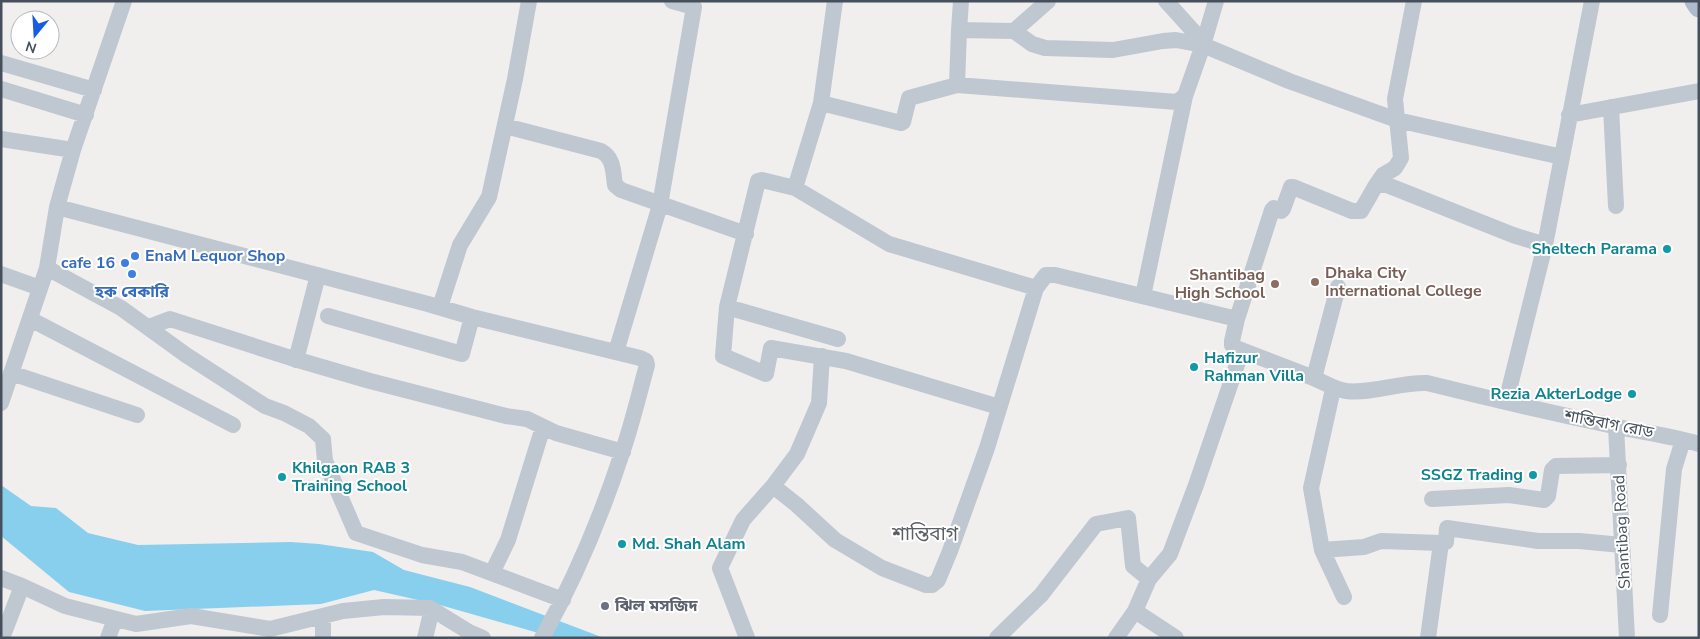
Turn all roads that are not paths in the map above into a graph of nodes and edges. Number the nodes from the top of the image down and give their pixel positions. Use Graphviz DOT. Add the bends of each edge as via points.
graph roads {
  1 [pos="124,1"];
  2 [pos="529,1"];
  3 [pos="672,1"];
  4 [pos="835,1"];
  5 [pos="961,1"];
  6 [pos="1048,1"];
  7 [pos="1166,1"];
  8 [pos="1216,1"];
  9 [pos="1414,1"];
  10 [pos="1592,1"];
  11 [pos="1695,1"];
  12 [pos="1699,7"];
  13 [pos="959,30"];
  14 [pos="1014,31"];
  15 [pos="1204,44"];
  16 [pos="1,63"];
  17 [pos="957,85"];
  18 [pos="1,89"];
  19 [pos="94,90"];
  20 [pos="1699,90"];
  21 [pos="1185,96"];
  22 [pos="821,103"];
  23 [pos="1611,107"];
  24 [pos="86,115"];
  25 [pos="1569,115"];
  26 [pos="1397,120"];
  27 [pos="505,126"];
  28 [pos="1,139"];
  29 [pos="73,150"];
  30 [pos="1562,157"];
  31 [pos="1376,185"];
  32 [pos="795,188"];
  33 [pos="660,205"];
  34 [pos="1616,206"];
  35 [pos="57,207"];
  36 [pos="746,234"];
  37 [pos="1545,245"];
  38 [pos="47,268"];
  39 [pos="1,274"];
  40 [pos="318,275"];
  41 [pos="1338,286"];
  42 [pos="40,288"];
  43 [pos="1036,288"];
  44 [pos="1143,296"];
  45 [pos="440,307"];
  46 [pos="727,307"];
  47 [pos="328,316"];
  48 [pos="472,317"];
  49 [pos="30,319"];
  50 [pos="1237,319"];
  51 [pos="149,327"];
  52 [pos="838,339"];
  53 [pos="1237,348"];
  54 [pos="616,352"];
  55 [pos="822,356"];
  56 [pos="296,360"];
  57 [pos="11,373"];
  58 [pos="1314,378"];
  59 [pos="1333,388"];
  60 [pos="1506,402"];
  61 [pos="1,403"];
  62 [pos="1000,407"];
  63 [pos="137,415"];
  64 [pos="233,425"];
  65 [pos="543,426"];
  66 [pos="1616,427"];
  67 [pos="1691,442"];
  68 [pos="623,452"];
  69 [pos="1619,465"];
  70 [pos="773,486"];
  71 [pos="1432,499"];
  72 [pos="1441,543"];
  73 [pos="1622,545"];
  74 [pos="1322,550"];
  75 [pos="492,573"];
  76 [pos="1,578"];
  77 [pos="1149,579"];
  78 [pos="22,586"];
  79 [pos="1344,597"];
  80 [pos="563,600"];
  81 [pos="432,609"];
  82 [pos="1135,611"];
  83 [pos="323,616"];
  84 [pos="1660,616"];
  85 [pos="115,619"];
  86 [pos="2,638"];
  87 [pos="108,638"];
  88 [pos="322,638"];
  89 [pos="425,638"];
  90 [pos="482,638"];
  91 [pos="542,638"];
  92 [pos="746,638"];
  93 [pos="997,638"];
  94 [pos="1116,638"];
  95 [pos="1176,638"];
  96 [pos="1428,638"];
  97 [pos="1627,638"];
  1 -- 19 [label="street"];
  2 -- 27 [label="street"];
  3 -- 33 [label="street" via="694,7"];
  4 -- 22 [label="street"];
  5 -- 13 [label="street"];
  6 -- 14 [label="street"];
  7 -- 15 [label="street"];
  8 -- 15 [label="street"];
  9 -- 26 [label="street" via="1395,99"];
  10 -- 25 [label="street"];
  11 -- 12 [label="main road"];
  13 -- 14 [label="street"];
  13 -- 17 [label="street"];
  14 -- 15 [label="street" via="1032,44 1045,48 1117,50 1162,40"];
  15 -- 21 [label="street"];
  15 -- 26 [label="street" via="1289,81"];
  16 -- 19 [label="street"];
  17 -- 21 [label="street" via="1177,102"];
  17 -- 22 [label="street" via="909,98 901,123"];
  18 -- 24 [label="street"];
  19 -- 24 [label="street"];
  20 -- 23 [label="street"];
  21 -- 44 [label="street"];
  22 -- 32 [label="street"];
  23 -- 25 [label="street"];
  23 -- 34 [label="street"];
  24 -- 29 [label="street"];
  25 -- 30 [label="street"];
  26 -- 30 [label="street"];
  26 -- 31 [label="street" via="1401,158"];
  27 -- 33 [label="street" via="602,150 608,154 612,164 614,185"];
  27 -- 45 [label="street" via="489,197 460,244"];
  28 -- 29 [label="street"];
  29 -- 35 [label="street"];
  30 -- 37 [label="street"];
  31 -- 37 [label="street" via="1387,185"];
  31 -- 50 [label="street" via="1361,211 1352,211 1290,187 1283,209 1272,210"];
  32 -- 36 [label="street" via="758,181"];
  32 -- 43 [label="street" via="889,244"];
  33 -- 36 [label="street"];
  33 -- 54 [label="street"];
  35 -- 38 [label="street"];
  35 -- 40 [label="street"];
  36 -- 46 [label="street"];
  37 -- 60 [label="street"];
  38 -- 42 [label="street"];
  38 -- 51 [label="street"];
  39 -- 42 [label="street"];
  40 -- 45 [label="street"];
  40 -- 56 [label="street"];
  41 -- 58 [label="street"];
  42 -- 49 [label="street"];
  43 -- 44 [label="street" via="1046,275 1055,275"];
  43 -- 62 [label="street"];
  44 -- 50 [label="street"];
  45 -- 48 [label="street"];
  46 -- 52 [label="street"];
  46 -- 55 [label="street" via="723,356 766,374 771,348"];
  47 -- 48 [label="street" via="462,354"];
  48 -- 54 [label="street"];
  49 -- 57 [label="street"];
  49 -- 64 [label="street"];
  50 -- 53 [label="street"];
  51 -- 56 [label="street" via="170,319"];
  51 -- 75 [label="street" via="265,406 284,412 323,439 325,461 356,533"];
  53 -- 58 [label="street, শান্তিবাগ রোড"];
  53 -- 77 [label="street" via="1196,485 1170,554"];
  54 -- 68 [label="street" via="640,358 647,365"];
  55 -- 62 [label="street"];
  55 -- 70 [label="street" via="819,403 797,454"];
  56 -- 65 [label="street" via="506,416 527,418"];
  57 -- 61 [label="street"];
  57 -- 63 [label="street"];
  58 -- 59 [label="street, শান্তিবাগ রোড"];
  59 -- 60 [label="street, শান্তিবাগ রোড" via="1366,390 1415,382"];
  59 -- 74 [label="street" via="1311,488"];
  60 -- 66 [label="street, শান্তিবাগ রোড"];
  62 -- 70 [label="street" via="950,552 938,580 932,585 882,568 835,540"];
  65 -- 68 [label="street" via="556,433"];
  65 -- 75 [label="street" via="508,540"];
  66 -- 67 [label="street, শান্তিবাগ রোড"];
  66 -- 69 [label="street, Shantibag Road"];
  67 -- 84 [label="street" via="1674,469"];
  68 -- 80 [label="street"];
  69 -- 71 [label="street" via="1556,466 1544,500 1509,495"];
  69 -- 73 [label="street, Shantibag Road"];
  70 -- 92 [label="street" via="742,520 720,568"];
  72 -- 73 [label="street" via="1446,542 1447,528 1538,542"];
  72 -- 74 [label="street" via="1381,541 1364,547"];
  72 -- 96 [label="street"];
  73 -- 97 [label="street, Shantibag Road"];
  74 -- 79 [label="street"];
  75 -- 80 [label="street"];
  76 -- 78 [label="street"];
  77 -- 82 [label="street"];
  77 -- 93 [label="street" via="1133,566 1128,518 1096,524 1041,595"];
  78 -- 85 [label="street" via="65,606"];
  78 -- 86 [label="street"];
  80 -- 91 [label="street"];
  81 -- 83 [label="street" via="384,606"];
  81 -- 89 [label="street"];
  81 -- 90 [label="street"];
  82 -- 94 [label="street"];
  82 -- 95 [label="street"];
  83 -- 85 [label="street" via="270,629 191,616 136,624"];
  83 -- 88 [label="street"];
  85 -- 87 [label="street"];
}
